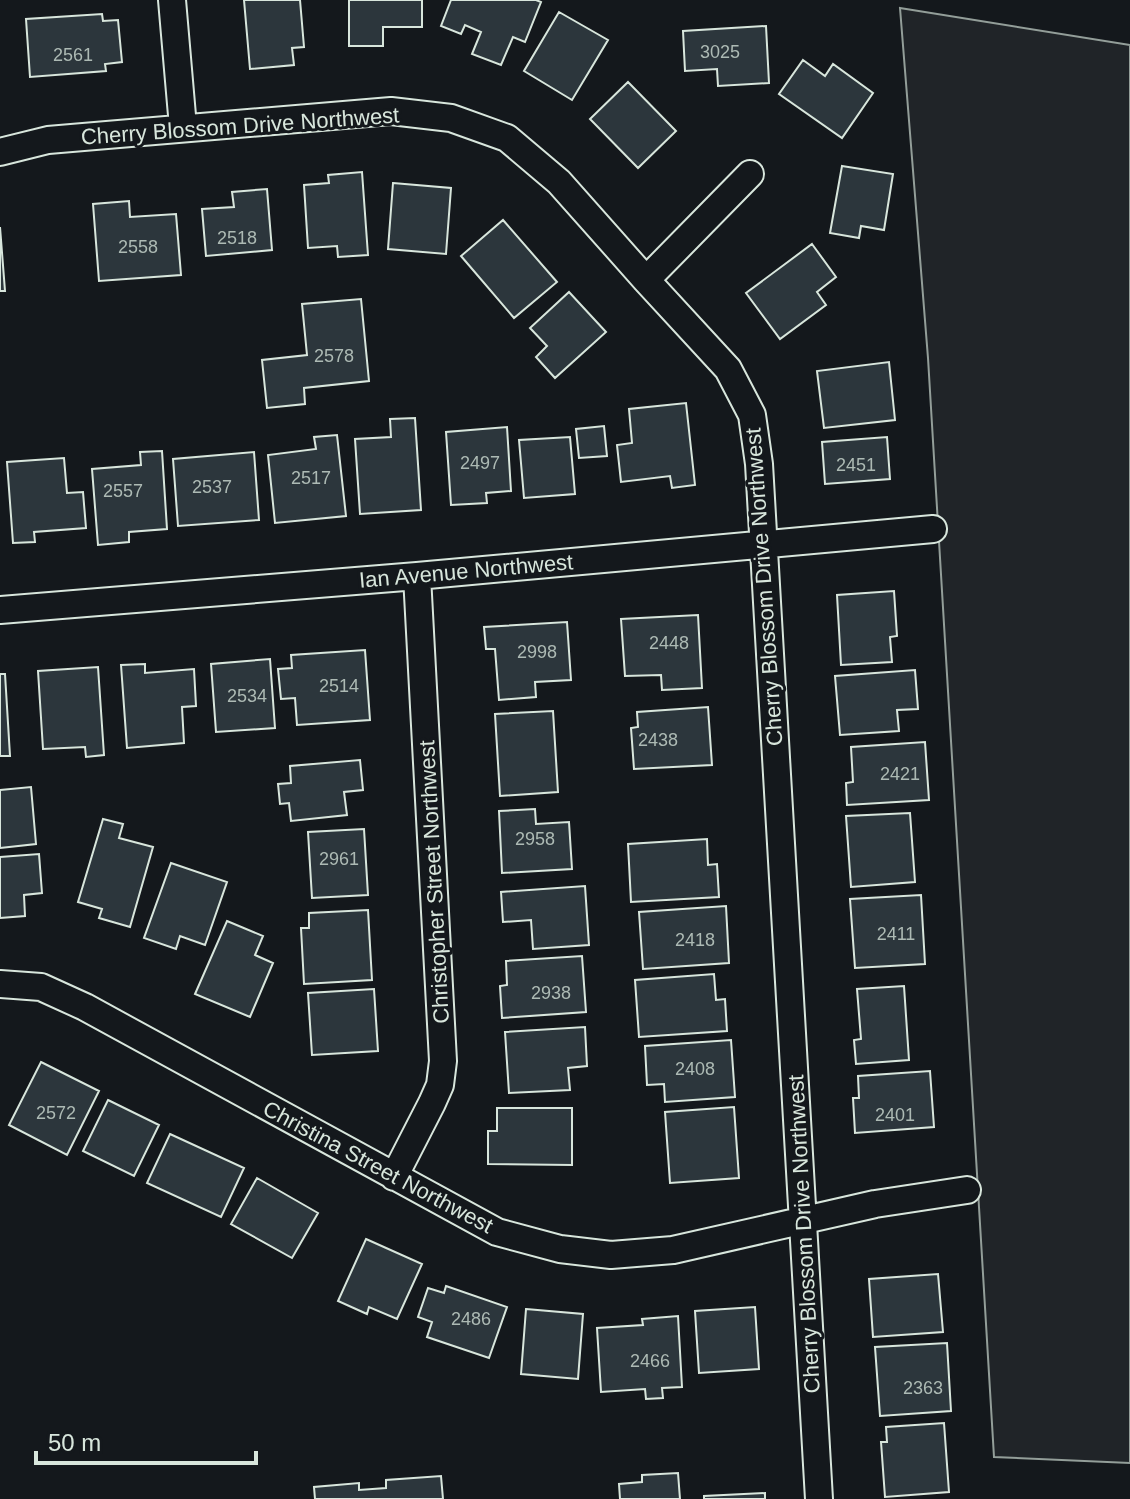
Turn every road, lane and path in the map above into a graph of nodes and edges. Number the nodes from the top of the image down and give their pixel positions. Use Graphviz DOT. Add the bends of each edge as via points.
graph roads {
  1 [pos="172,0"];
  2 [pos="183,127"];
  3 [pos="0,152"];
  4 [pos="750,174"];
  5 [pos="646,280"];
  6 [pos="933,529"];
  7 [pos="764,544"];
  8 [pos="417,576"];
  9 [pos="0,610"];
  10 [pos="0,984"];
  11 [pos="394,1177"];
  12 [pos="967,1190"];
  13 [pos="803,1219"];
  14 [pos="819,1499"];
  1 -- 2 [label="street"];
  2 -- 3 [label="street, Cherry Blossom Drive Northwest" via="48,140"];
  2 -- 5 [label="street, Cherry Blossom Drive Northwest" via="391,111 451,118 507,138 559,182"];
  4 -- 5 [label="street"];
  5 -- 7 [label="street, Cherry Blossom Drive Northwest" via="728,369 752,415"];
  6 -- 7 [label="street, Ian Avenue Northwest"];
  7 -- 8 [label="street, Ian Avenue Northwest"];
  7 -- 13 [label="street, Cherry Blossom Drive Northwest"];
  8 -- 9 [label="street, Ian Avenue Northwest"];
  8 -- 11 [label="street, Christopher Street Northwest" via="443,1061 440,1085"];
  10 -- 11 [label="street, Christina Street Northwest" via="41,987 85,1007"];
  11 -- 13 [label="street, Christina Street Northwest" via="497,1232 560,1249 611,1255 673,1250"];
  12 -- 13 [label="street, Christina Street Northwest"];
  13 -- 14 [label="street, Cherry Blossom Drive Northwest"];
}
